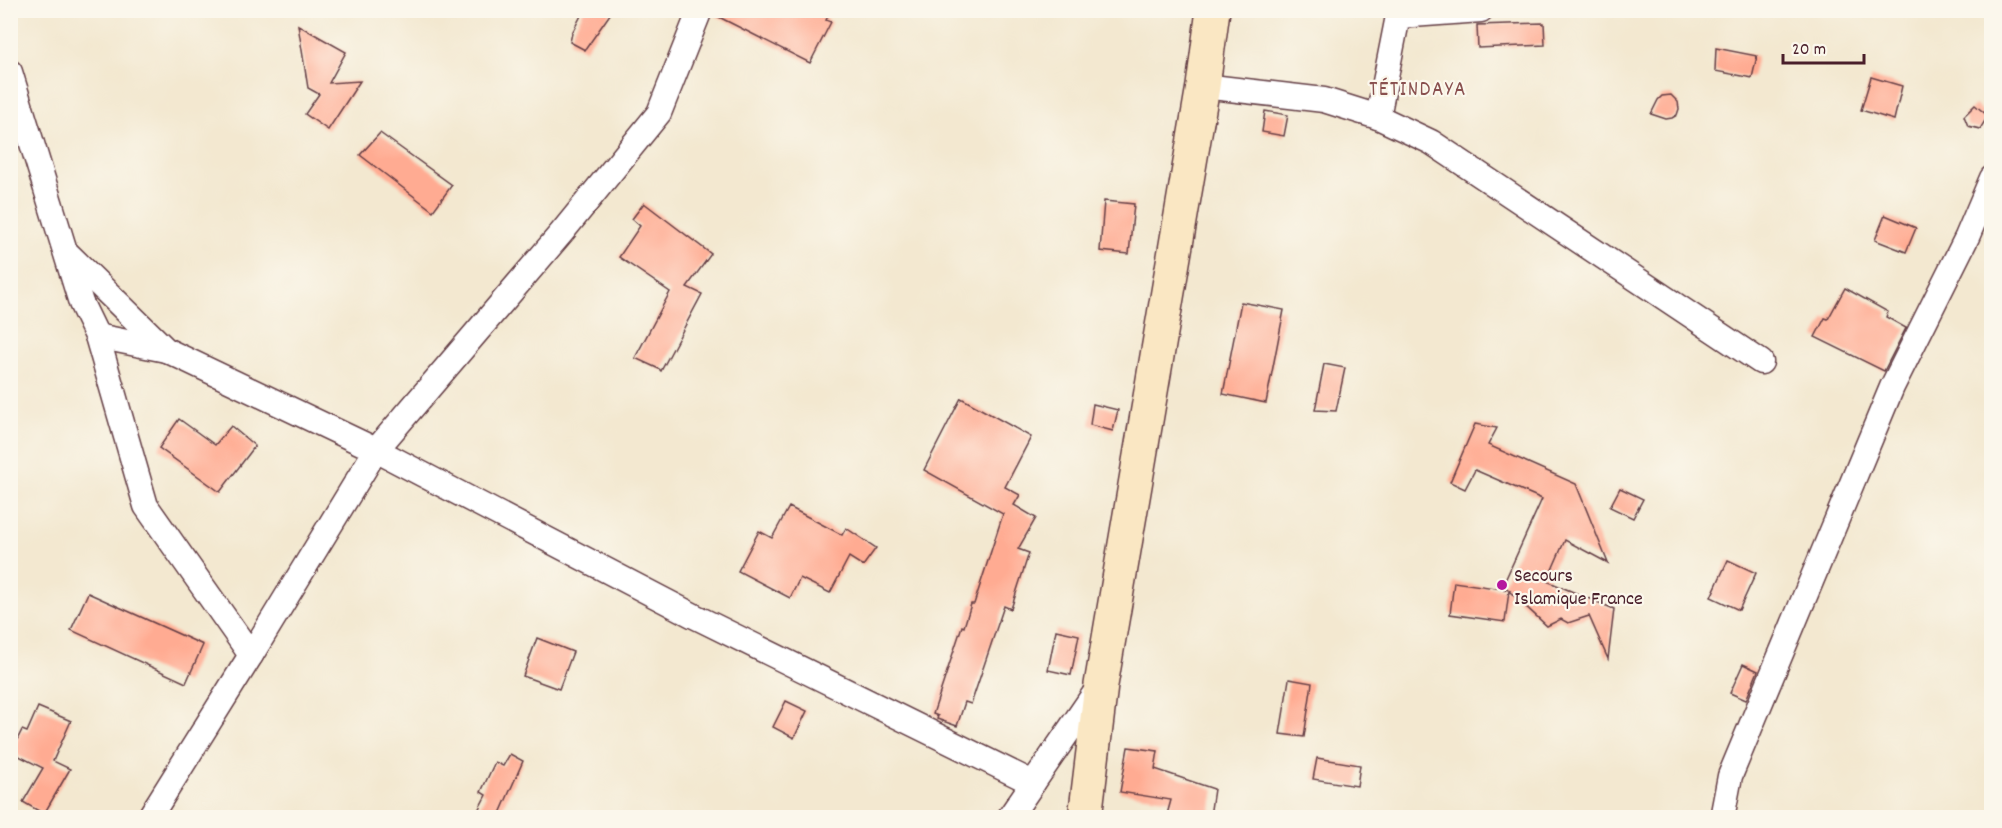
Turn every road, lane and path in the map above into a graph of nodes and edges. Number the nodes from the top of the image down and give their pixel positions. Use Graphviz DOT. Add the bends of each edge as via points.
graph roads {
  1 [pos="700,10"];
  2 [pos="1213,10"];
  3 [pos="1481,10"];
  4 [pos="10,72"];
  5 [pos="1203,86"];
  6 [pos="1378,117"];
  7 [pos="1992,178"];
  8 [pos="64,250"];
  9 [pos="97,336"];
  10 [pos="166,350"];
  11 [pos="1761,362"];
  12 [pos="376,450"];
  13 [pos="251,655"];
  14 [pos="1101,685"];
  15 [pos="1033,783"];
  16 [pos="148,818"];
  17 [pos="1009,818"];
  18 [pos="1085,818"];
  19 [pos="1722,818"];
  1 -- 12 [label="street" via="659,113"];
  2 -- 5 [label="main road"];
  3 -- 6 [label="street" via="1398,16"];
  4 -- 8 [label="street"];
  5 -- 6 [label="street" via="1324,100"];
  5 -- 14 [label="main road"];
  6 -- 11 [label="street" via="1431,142"];
  7 -- 19 [label="street" via="1892,387 1730,776"];
  8 -- 9 [label="street" via="81,303"];
  8 -- 10 [label="street"];
  9 -- 10 [label="street"];
  9 -- 13 [label="street" via="146,506"];
  10 -- 12 [label="street"];
  12 -- 13 [label="street"];
  12 -- 15 [label="street" via="694,616"];
  13 -- 16 [label="street"];
  14 -- 15 [label="street"];
  14 -- 18 [label="main road"];
  15 -- 17 [label="street"];
}
